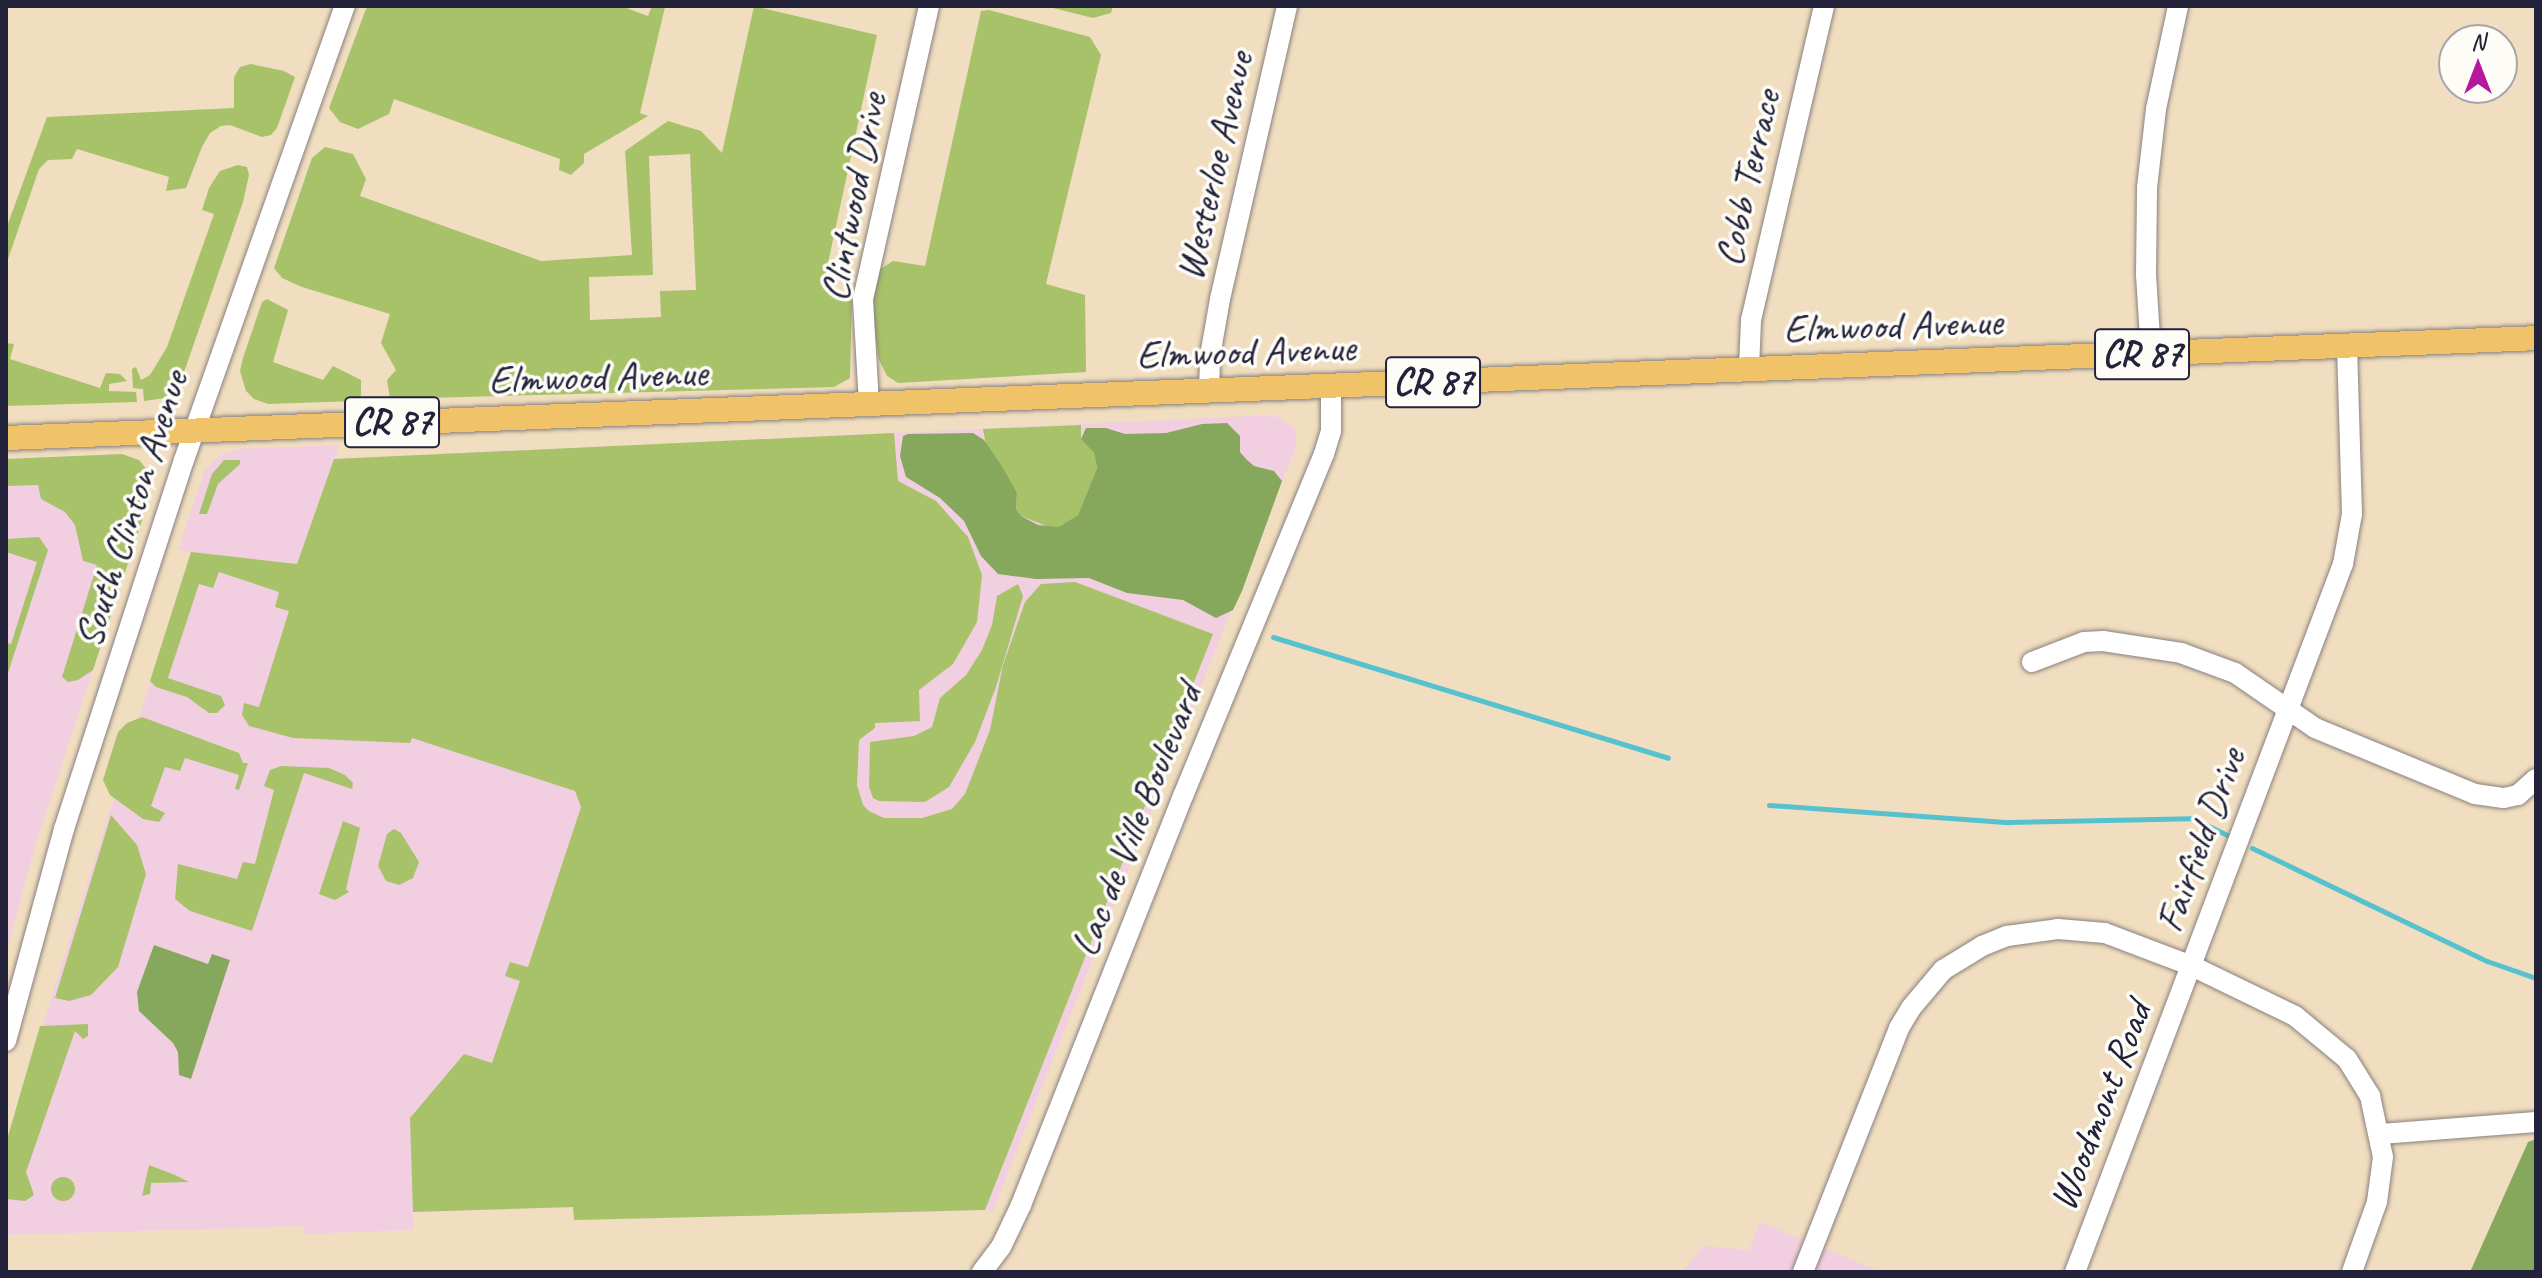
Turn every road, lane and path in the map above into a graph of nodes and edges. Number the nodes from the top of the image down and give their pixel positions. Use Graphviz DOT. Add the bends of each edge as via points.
graph roads {
  1 [pos="345,6"];
  2 [pos="929,6"];
  3 [pos="1287,6"];
  4 [pos="1824,6"];
  5 [pos="2178,6"];
  6 [pos="2536,338"];
  7 [pos="2347,346"];
  8 [pos="2151,354"];
  9 [pos="1749,368"];
  10 [pos="1331,385"];
  11 [pos="1209,390"];
  12 [pos="869,404"];
  13 [pos="194,430"];
  14 [pos="6,438"];
  15 [pos="2032,662"];
  16 [pos="2286,708"];
  17 [pos="2536,779"];
  18 [pos="2192,966"];
  19 [pos="6,1041"];
  20 [pos="2536,1122"];
  21 [pos="2381,1134"];
  22 [pos="989,1269"];
  23 [pos="1803,1272"];
  24 [pos="2075,1272"];
  25 [pos="2352,1272"];
  1 -- 13 [label="street, South Clinton Avenue"];
  2 -- 12 [label="street, Clintwood Drive" via="863,299"];
  3 -- 11 [label="street, Westerloe Avenue" via="1218,307"];
  4 -- 9 [label="street, Cobb Terrace" via="1751,320"];
  5 -- 8 [label="street" via="2156,109 2147,188"];
  6 -- 7 [label="main road, Elmwood Avenue / CR 87"];
  7 -- 8 [label="main road, Elmwood Avenue / CR 87"];
  7 -- 16 [label="street, Fairfield Drive" via="2352,479 2348,541 2335,591"];
  8 -- 9 [label="main road, Elmwood Avenue / CR 87"];
  9 -- 10 [label="main road, Elmwood Avenue / CR 87"];
  10 -- 11 [label="main road, Elmwood Avenue / CR 87"];
  10 -- 22 [label="street, Lac de Ville Boulevard" via="1331,431 1324,454 1021,1205"];
  11 -- 12 [label="main road, Elmwood Avenue / CR 87"];
  12 -- 13 [label="main road, Elmwood Avenue / CR 87"];
  13 -- 14 [label="main road, Elmwood Avenue / CR 87"];
  13 -- 19 [label="street, South Clinton Avenue" via="69,814"];
  15 -- 16 [label="street" via="2084,642 2181,653 2235,673"];
  16 -- 17 [label="street" via="2315,728 2486,797 2518,795"];
  16 -- 18 [label="street, Fairfield Drive"];
  18 -- 21 [label="street" via="2295,1016 2333,1044 2370,1096"];
  18 -- 23 [label="street, Fairfield Drive" via="2105,933 2058,929 2007,936 1943,970 1899,1028"];
  18 -- 24 [label="street, Woodmont Road"];
  20 -- 21 [label="street"];
  21 -- 25 [label="street" via="2377,1202"];
}
